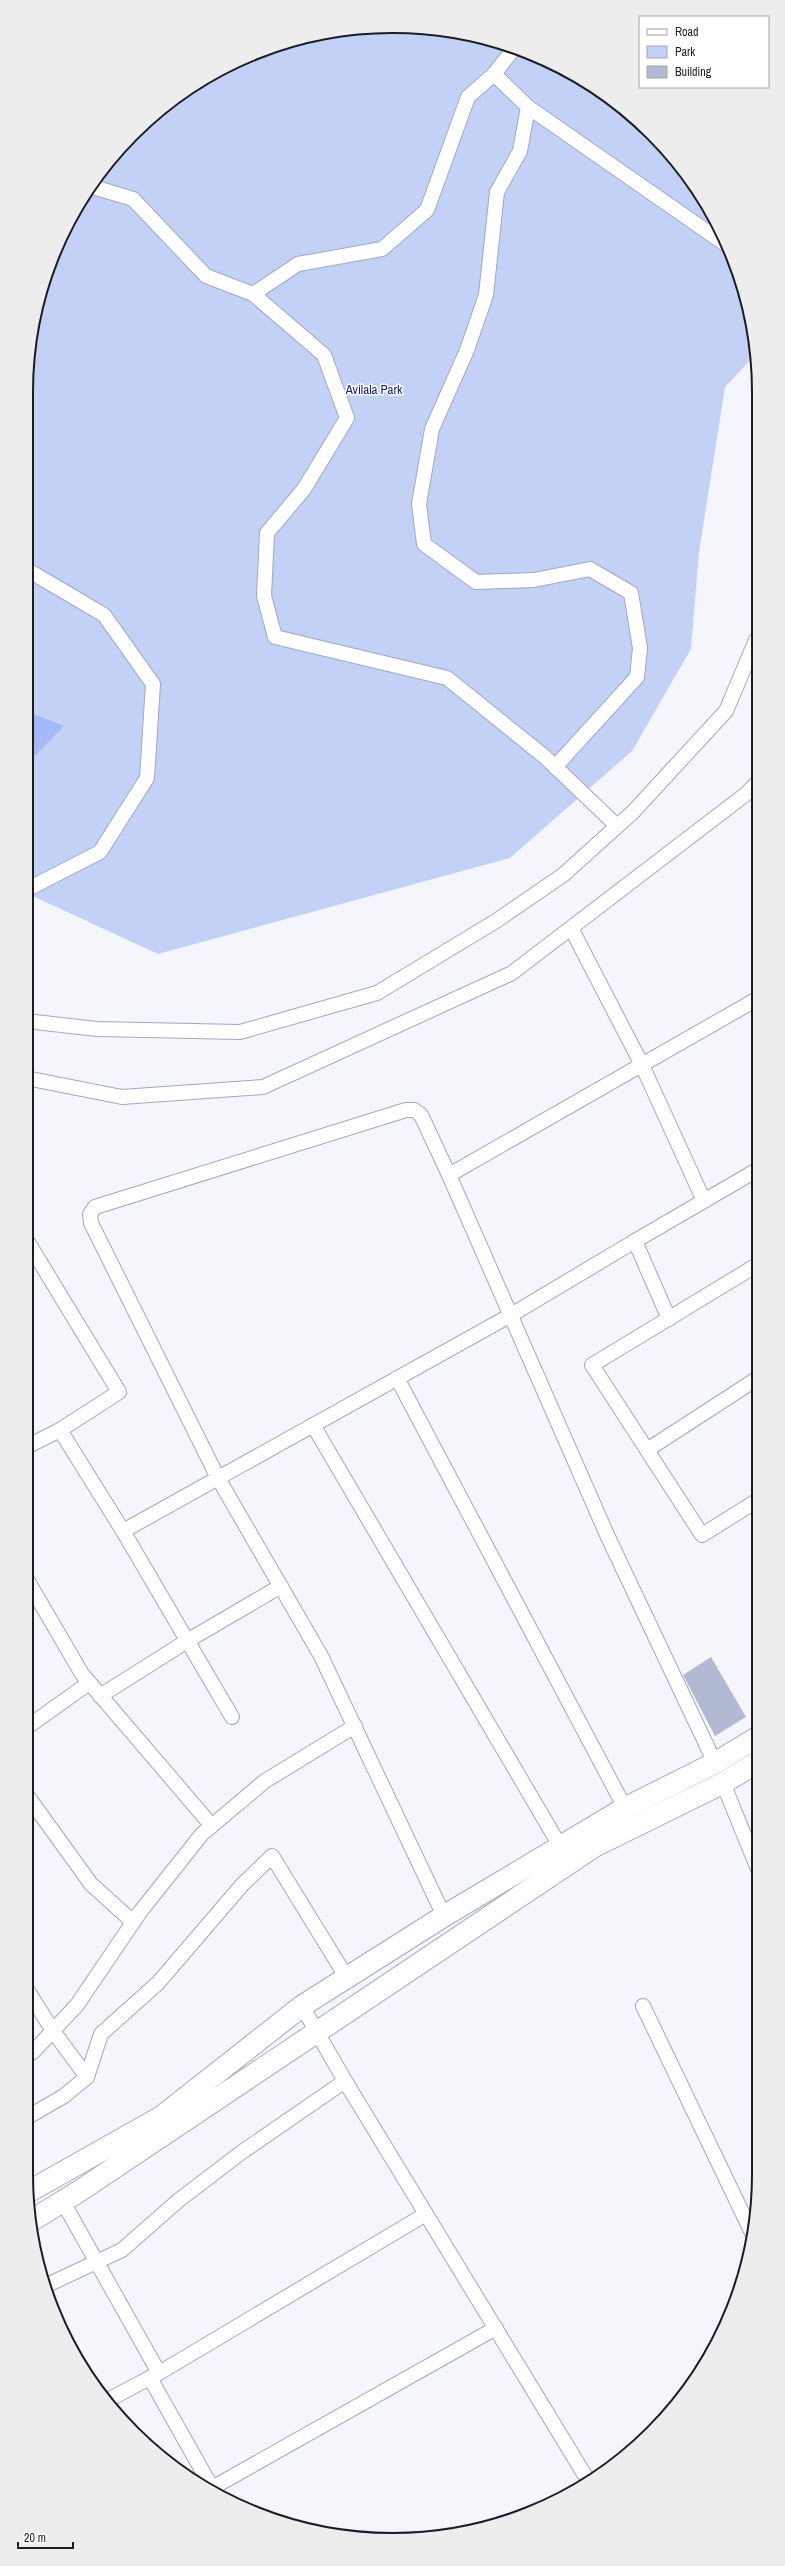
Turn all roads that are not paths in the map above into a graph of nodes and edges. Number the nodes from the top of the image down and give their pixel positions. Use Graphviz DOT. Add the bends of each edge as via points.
graph roads {
  1 [pos="511,53"];
  2 [pos="494,74"];
  3 [pos="528,107"];
  4 [pos="97,188"];
  5 [pos="718,239"];
  6 [pos="253,294"];
  7 [pos="33,573"];
  8 [pos="752,649"];
  9 [pos="555,767"];
  10 [pos="752,788"];
  11 [pos="617,826"];
  12 [pos="33,886"];
  13 [pos="571,928"];
  14 [pos="752,1002"];
  15 [pos="33,1022"];
  16 [pos="642,1065"];
  17 [pos="33,1079"];
  18 [pos="752,1173"];
  19 [pos="449,1175"];
  20 [pos="704,1201"];
  21 [pos="635,1241"];
  22 [pos="33,1251"];
  23 [pos="752,1269"];
  24 [pos="511,1315"];
  25 [pos="669,1319"];
  26 [pos="397,1378"];
  27 [pos="752,1382"];
  28 [pos="313,1425"];
  29 [pos="60,1430"];
  30 [pos="33,1443"];
  31 [pos="646,1450"];
  32 [pos="218,1478"];
  33 [pos="752,1504"];
  34 [pos="123,1531"];
  35 [pos="281,1586"];
  36 [pos="33,1590"];
  37 [pos="187,1641"];
  38 [pos="89,1683"];
  39 [pos="100,1696"];
  40 [pos="232,1717"];
  41 [pos="33,1723"];
  42 [pos="355,1726"];
  43 [pos="752,1741"];
  44 [pos="715,1763"];
  45 [pos="752,1765"];
  46 [pos="723,1782"];
  47 [pos="33,1804"];
  48 [pos="625,1808"];
  49 [pos="212,1826"];
  50 [pos="560,1846"];
  51 [pos="752,1854"];
  52 [pos="444,1916"];
  53 [pos="133,1922"];
  54 [pos="347,1978"];
  55 [pos="33,1999"];
  56 [pos="302,2006"];
  57 [pos="643,2006"];
  58 [pos="53,2031"];
  59 [pos="317,2032"];
  60 [pos="33,2052"];
  61 [pos="88,2077"];
  62 [pos="345,2081"];
  63 [pos="33,2114"];
  64 [pos="34,2189"];
  65 [pos="63,2202"];
  66 [pos="426,2214"];
  67 [pos="36,2218"];
  68 [pos="748,2224"];
  69 [pos="95,2262"];
  70 [pos="50,2283"];
  71 [pos="496,2328"];
  72 [pos="155,2376"];
  73 [pos="112,2398"];
  74 [pos="586,2476"];
  75 [pos="209,2483"];
  76 [pos="215,2486"];
  1 -- 2 [label="street"];
  2 -- 3 [label="street"];
  2 -- 6 [label="street" via="468,97 427,210 382,249 298,264"];
  3 -- 5 [label="street"];
  3 -- 9 [label="street" via="520,151 497,192 486,295 466,350 432,429 419,504 424,544 476,582 534,580 590,569 631,593 640,648 637,677"];
  4 -- 6 [label="street" via="133,199 206,276"];
  6 -- 9 [label="street" via="324,355 347,418 304,489 267,533 264,596 275,637 447,678"];
  7 -- 12 [label="street" via="104,615 153,684 147,778 100,852"];
  8 -- 11 [label="street" via="726,711"];
  9 -- 11 [label="street"];
  10 -- 13 [label="street"];
  11 -- 15 [label="street" via="563,875 496,921 377,994 240,1032 96,1029"];
  13 -- 16 [label="street"];
  13 -- 17 [label="street" via="512,973 263,1088 122,1097"];
  14 -- 16 [label="street"];
  16 -- 19 [label="street"];
  16 -- 20 [label="street"];
  18 -- 20 [label="street"];
  19 -- 24 [label="street"];
  19 -- 32 [label="street" via="422,1115 414,1110 406,1110 95,1207 90,1214 91,1223"];
  20 -- 21 [label="street"];
  21 -- 24 [label="street"];
  21 -- 25 [label="street"];
  22 -- 29 [label="street" via="119,1392"];
  23 -- 25 [label="street"];
  24 -- 26 [label="street"];
  24 -- 44 [label="street" via="608,1537"];
  25 -- 31 [label="street" via="592,1365"];
  26 -- 28 [label="street"];
  26 -- 48 [label="street"];
  27 -- 31 [label="street"];
  28 -- 32 [label="street"];
  28 -- 50 [label="street"];
  29 -- 30 [label="street"];
  29 -- 34 [label="street"];
  31 -- 33 [label="street" via="702,1535"];
  32 -- 34 [label="street"];
  32 -- 35 [label="street"];
  34 -- 37 [label="street"];
  35 -- 37 [label="street"];
  35 -- 42 [label="street" via="321,1656"];
  36 -- 38 [label="street"];
  37 -- 39 [label="street"];
  37 -- 40 [label="street"];
  38 -- 39 [label="street"];
  38 -- 41 [label="street"];
  39 -- 49 [label="street"];
  42 -- 49 [label="street" via="265,1781"];
  42 -- 52 [label="street"];
  43 -- 44 [label="street"];
  44 -- 48 [label="street"];
  45 -- 46 [label="street"];
  46 -- 51 [label="street"];
  46 -- 59 [label="street" via="596,1846"];
  47 -- 53 [label="street" via="91,1884"];
  48 -- 50 [label="street"];
  49 -- 53 [label="street" via="202,1834"];
  50 -- 52 [label="street"];
  52 -- 54 [label="street"];
  53 -- 58 [label="street" via="78,2005"];
  54 -- 56 [label="street"];
  54 -- 61 [label="street" via="272,1856 242,1885 158,1983 101,2034"];
  55 -- 58 [label="street"];
  56 -- 59 [label="street"];
  56 -- 64 [label="street" via="161,2117"];
  57 -- 68 [label="street"];
  58 -- 60 [label="street"];
  58 -- 61 [label="street"];
  59 -- 62 [label="street"];
  59 -- 65 [label="street"];
  61 -- 63 [label="street" via="64,2096"];
  62 -- 66 [label="street"];
  62 -- 69 [label="street" via="242,2152 179,2200 122,2250"];
  65 -- 67 [label="street"];
  65 -- 69 [label="street"];
  66 -- 71 [label="street"];
  66 -- 72 [label="street"];
  69 -- 70 [label="street"];
  69 -- 72 [label="street"];
  71 -- 74 [label="street"];
  71 -- 76 [label="street"];
  72 -- 73 [label="street"];
  72 -- 75 [label="street"];
}
